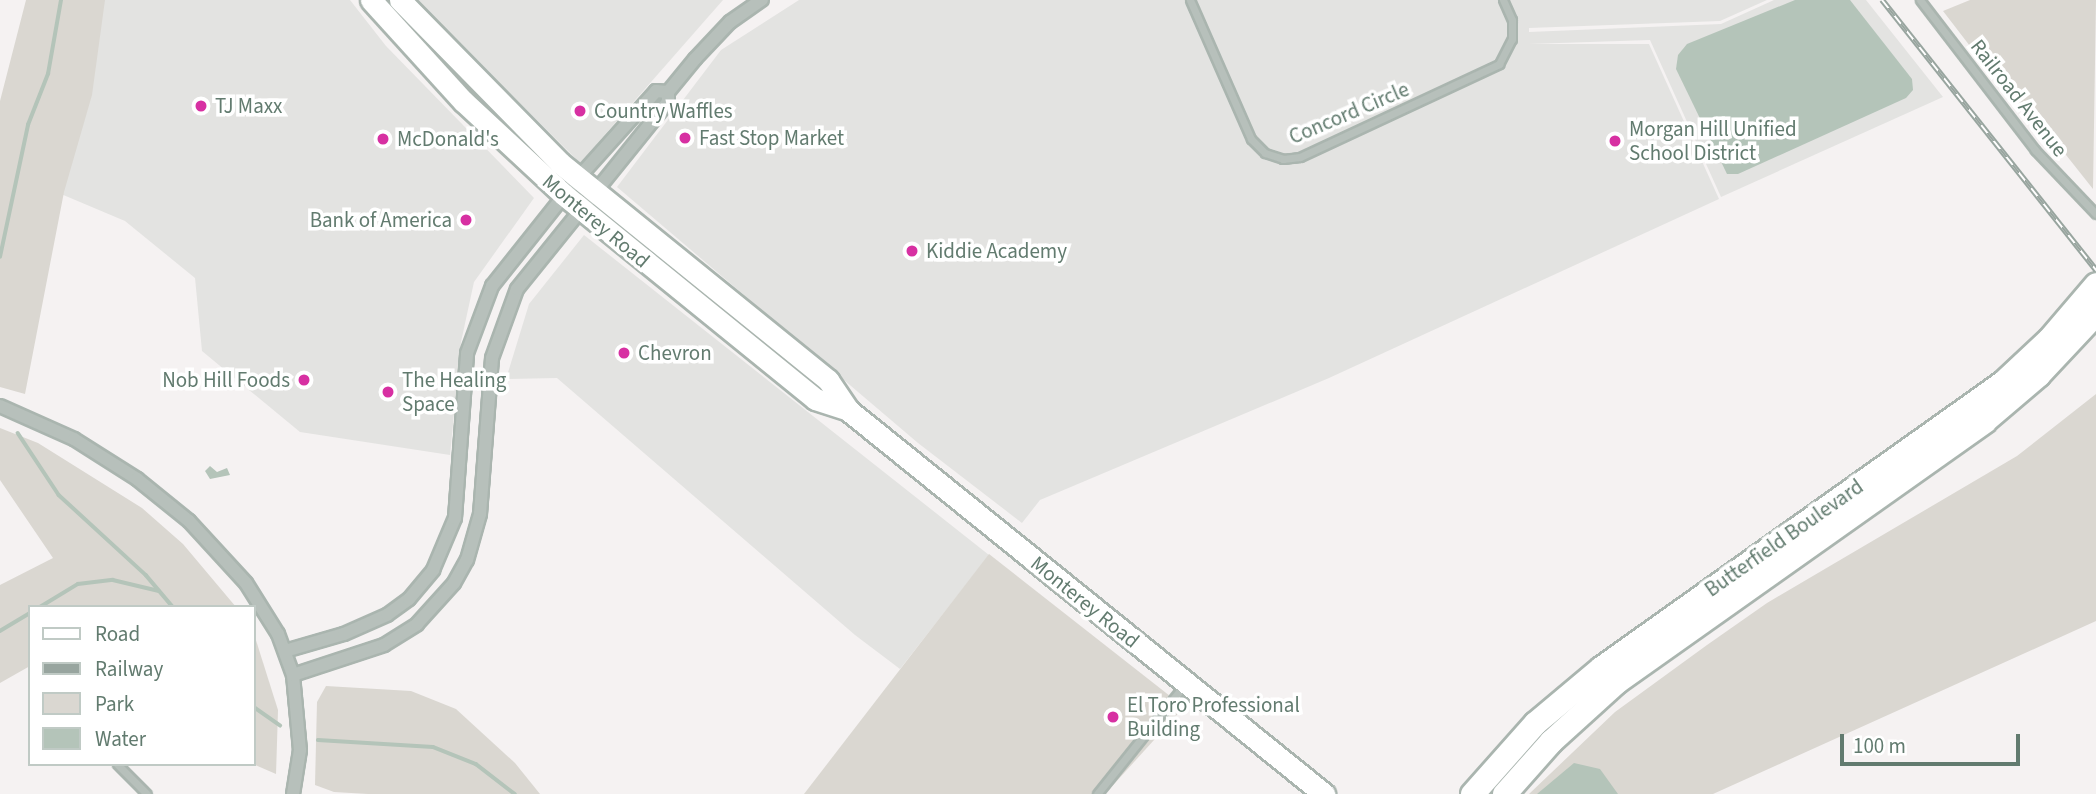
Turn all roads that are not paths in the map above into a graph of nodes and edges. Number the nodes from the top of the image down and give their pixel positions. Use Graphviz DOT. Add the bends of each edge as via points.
graph roads {
  1 [pos="371,0"];
  2 [pos="400,0"];
  3 [pos="762,0"];
  4 [pos="1190,0"];
  5 [pos="1503,0"];
  6 [pos="1920,0"];
  7 [pos="668,92"];
  8 [pos="585,184"];
  9 [pos="563,194"];
  10 [pos="579,209"];
  11 [pos="2096,214"];
  12 [pos="2096,284"];
  13 [pos="2084,318"];
  14 [pos="0,406"];
  15 [pos="848,410"];
  16 [pos="285,651"];
  17 [pos="293,675"];
  18 [pos="1185,683"];
  19 [pos="119,766"];
  20 [pos="147,794"];
  21 [pos="293,794"];
  22 [pos="1097,794"];
  23 [pos="1324,794"];
  24 [pos="1472,794"];
  25 [pos="1504,794"];
  1 -- 9 [label="main road, Monterey Road" via="463,101"];
  2 -- 8 [label="main road, Monterey Road" via="508,115"];
  3 -- 7 [label="street" via="715,35"];
  4 -- 5 [label="street, Concord Circle" via="1251,139 1265,153 1283,159 1300,157 1499,64 1512,39 1512,20"];
  6 -- 11 [label="street, Railroad Avenue" via="2035,150"];
  7 -- 8 [label="street" via="668,102"];
  7 -- 8 [label="street" via="656,91"];
  8 -- 9 [label="street"];
  8 -- 10 [label="street"];
  8 -- 15 [label="main road, Monterey Road" via="828,380"];
  9 -- 10 [label="main road, Monterey Road"];
  9 -- 16 [label="street" via="504,267 472,333 456,518 433,570 409,599 387,615 344,634"];
  10 -- 15 [label="main road, Monterey Road" via="815,399"];
  10 -- 17 [label="street" via="517,289 501,324 489,377 480,514 467,560 454,583 417,624 384,645"];
  12 -- 13 [label="main road, Butterfield Boulevard"];
  13 -- 24 [label="main road, Butterfield Boulevard" via="1974,405 1602,667 1535,723"];
  13 -- 25 [label="main road, Butterfield Boulevard" via="1984,421 1616,682 1551,741"];
  14 -- 16 [label="street" via="75,439 168,502 246,583"];
  15 -- 18 [label="main road, Monterey Road"];
  16 -- 17 [label="street"];
  17 -- 21 [label="street" via="300,750"];
  18 -- 22 [label="street"];
  18 -- 23 [label="main road, Monterey Road"];
  19 -- 20 [label="street"];
}
